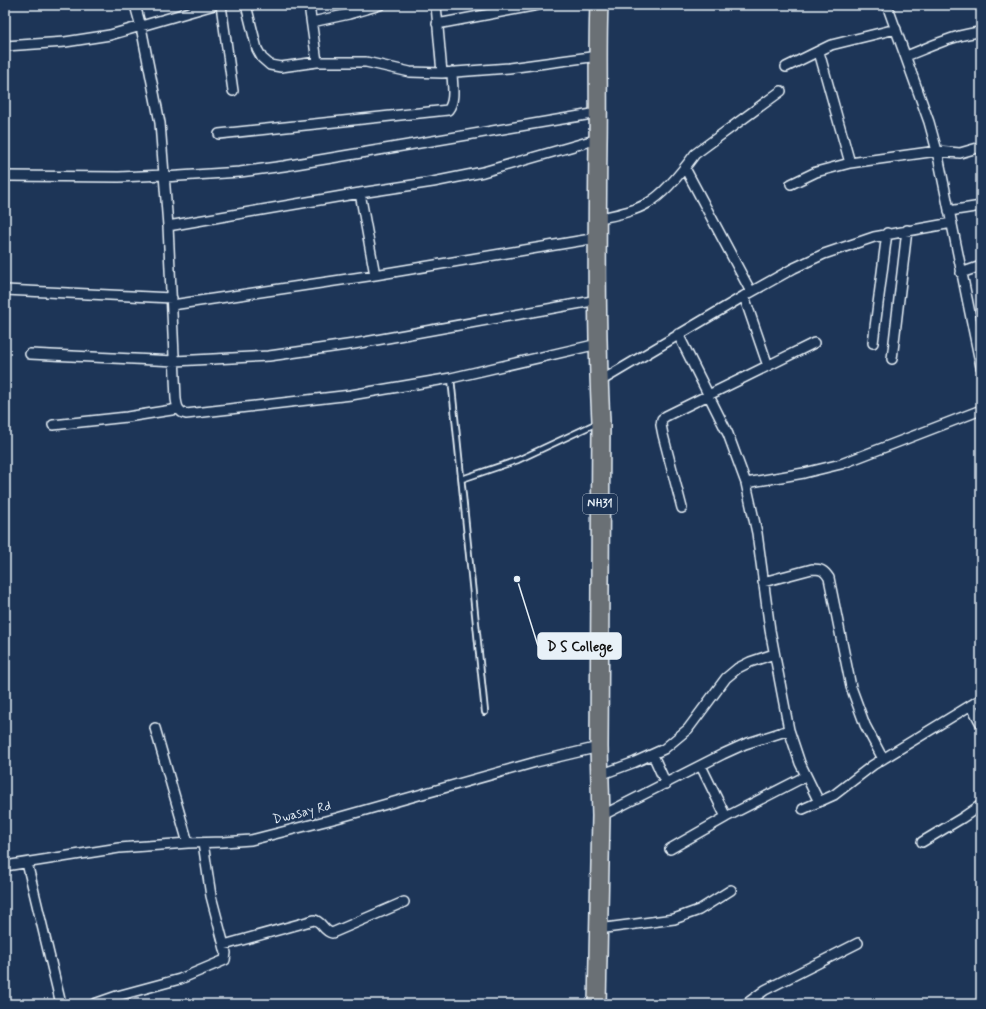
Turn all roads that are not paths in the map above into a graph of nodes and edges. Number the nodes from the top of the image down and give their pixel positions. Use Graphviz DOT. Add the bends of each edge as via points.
graph roads {
  1 [pos="135,5"];
  2 [pos="214,5"];
  3 [pos="221,5"];
  4 [pos="246,5"];
  5 [pos="309,5"];
  6 [pos="380,5"];
  7 [pos="436,5"];
  8 [pos="538,5"];
  9 [pos="599,5"];
  10 [pos="890,6"];
  11 [pos="312,22"];
  12 [pos="437,24"];
  13 [pos="141,27"];
  14 [pos="896,29"];
  15 [pos="981,32"];
  16 [pos="5,46"];
  17 [pos="819,52"];
  18 [pos="598,56"];
  19 [pos="906,56"];
  20 [pos="317,62"];
  21 [pos="786,67"];
  22 [pos="452,72"];
  23 [pos="442,73"];
  24 [pos="233,91"];
  25 [pos="781,91"];
  26 [pos="598,113"];
  27 [pos="219,134"];
  28 [pos="598,139"];
  29 [pos="981,147"];
  30 [pos="937,151"];
  31 [pos="850,163"];
  32 [pos="685,168"];
  33 [pos="5,176"];
  34 [pos="164,176"];
  35 [pos="791,184"];
  36 [pos="360,193"];
  37 [pos="981,206"];
  38 [pos="949,211"];
  39 [pos="597,219"];
  40 [pos="952,223"];
  41 [pos="168,226"];
  42 [pos="907,230"];
  43 [pos="887,233"];
  44 [pos="597,238"];
  45 [pos="981,266"];
  46 [pos="961,273"];
  47 [pos="375,275"];
  48 [pos="5,290"];
  49 [pos="748,294"];
  50 [pos="598,300"];
  51 [pos="172,302"];
  52 [pos="678,334"];
  53 [pos="814,343"];
  54 [pos="598,344"];
  55 [pos="873,344"];
  56 [pos="30,354"];
  57 [pos="892,359"];
  58 [pos="175,361"];
  59 [pos="768,366"];
  60 [pos="981,367"];
  61 [pos="451,378"];
  62 [pos="599,382"];
  63 [pos="709,395"];
  64 [pos="178,409"];
  65 [pos="981,410"];
  66 [pos="600,421"];
  67 [pos="53,425"];
  68 [pos="462,479"];
  69 [pos="746,483"];
  70 [pos="682,508"];
  71 [pos="763,582"];
  72 [pos="774,654"];
  73 [pos="981,699"];
  74 [pos="972,705"];
  75 [pos="485,712"];
  76 [pos="981,724"];
  77 [pos="155,728"];
  78 [pos="789,730"];
  79 [pos="599,747"];
  80 [pos="653,755"];
  81 [pos="883,759"];
  82 [pos="701,766"];
  83 [pos="600,774"];
  84 [pos="806,776"];
  85 [pos="666,784"];
  86 [pos="819,802"];
  87 [pos="981,805"];
  88 [pos="803,810"];
  89 [pos="601,816"];
  90 [pos="726,817"];
  91 [pos="188,842"];
  92 [pos="922,842"];
  93 [pos="203,843"];
  94 [pos="670,849"];
  95 [pos="27,863"];
  96 [pos="5,866"];
  97 [pos="730,890"];
  98 [pos="404,902"];
  99 [pos="598,929"];
  100 [pos="858,943"];
  101 [pos="224,945"];
  102 [pos="758,1000"];
  103 [pos="61,1004"];
  104 [pos="94,1004"];
  105 [pos="597,1004"];
  106 [pos="746,1004"];
  1 -- 13 [label="street"];
  2 -- 13 [label="street"];
  3 -- 24 [label="street"];
  4 -- 20 [label="street" via="257,49 270,65 281,67"];
  5 -- 11 [label="street"];
  6 -- 11 [label="street"];
  7 -- 12 [label="street"];
  8 -- 12 [label="street"];
  9 -- 18 [label="highway, NH31"];
  10 -- 14 [label="street"];
  11 -- 20 [label="street"];
  12 -- 23 [label="street"];
  13 -- 16 [label="street" via="65,42"];
  13 -- 34 [label="street" via="160,123"];
  14 -- 17 [label="street" via="831,45"];
  14 -- 19 [label="street"];
  15 -- 19 [label="street" via="956,37"];
  17 -- 21 [label="street"];
  17 -- 31 [label="street"];
  18 -- 22 [label="street" via="509,68"];
  18 -- 26 [label="highway, NH31"];
  19 -- 30 [label="street"];
  20 -- 23 [label="street" via="366,62 410,72"];
  22 -- 23 [label="street"];
  22 -- 27 [label="street" via="452,100 448,110"];
  25 -- 32 [label="street" via="695,154"];
  26 -- 28 [label="highway, NH31"];
  26 -- 34 [label="street" via="269,168"];
  28 -- 36 [label="street" via="483,172"];
  28 -- 39 [label="highway, NH31"];
  29 -- 30 [label="street" via="960,153"];
  30 -- 31 [label="street"];
  30 -- 38 [label="street"];
  31 -- 35 [label="street" via="816,172"];
  32 -- 39 [label="street" via="649,203 637,209"];
  32 -- 49 [label="street"];
  33 -- 34 [label="street"];
  34 -- 41 [label="street"];
  36 -- 41 [label="street"];
  36 -- 47 [label="street"];
  37 -- 38 [label="street"];
  38 -- 40 [label="street"];
  39 -- 44 [label="highway, NH31"];
  40 -- 42 [label="street"];
  40 -- 46 [label="street"];
  41 -- 51 [label="street"];
  42 -- 43 [label="street"];
  42 -- 57 [label="street"];
  43 -- 49 [label="street" via="824,254"];
  43 -- 55 [label="street"];
  44 -- 47 [label="street"];
  44 -- 50 [label="highway, NH31"];
  45 -- 46 [label="street"];
  46 -- 60 [label="street"];
  47 -- 51 [label="street"];
  48 -- 51 [label="street"];
  49 -- 52 [label="street"];
  49 -- 59 [label="street"];
  50 -- 54 [label="highway, NH31"];
  50 -- 58 [label="street" via="354,344 269,356"];
  51 -- 58 [label="street"];
  52 -- 62 [label="street"];
  52 -- 63 [label="street"];
  53 -- 59 [label="street"];
  54 -- 61 [label="street"];
  54 -- 62 [label="highway, NH31"];
  56 -- 58 [label="street"];
  58 -- 64 [label="street"];
  59 -- 63 [label="street"];
  61 -- 64 [label="street" via="351,395 186,414"];
  61 -- 68 [label="lane"];
  62 -- 66 [label="highway, NH31"];
  63 -- 69 [label="street" via="728,434"];
  63 -- 70 [label="street" via="662,419 663,435"];
  64 -- 67 [label="street"];
  65 -- 69 [label="street" via="841,464"];
  66 -- 68 [label="lane" via="518,460"];
  66 -- 79 [label="highway, NH31"];
  68 -- 75 [label="lane"];
  69 -- 71 [label="street" via="757,533"];
  71 -- 72 [label="street"];
  71 -- 81 [label="street" via="812,569 825,571 829,578 851,687 864,725"];
  72 -- 78 [label="street"];
  72 -- 80 [label="street" via="750,662 726,678 688,729"];
  73 -- 74 [label="street"];
  74 -- 76 [label="street"];
  74 -- 81 [label="street"];
  77 -- 91 [label="street"];
  78 -- 82 [label="street" via="745,744"];
  78 -- 84 [label="street"];
  79 -- 83 [label="highway, NH31"];
  79 -- 93 [label="street, Dwasay Rd" via="251,840"];
  80 -- 83 [label="street"];
  80 -- 85 [label="street"];
  81 -- 86 [label="street" via="863,771 837,793"];
  82 -- 85 [label="street"];
  82 -- 90 [label="street"];
  83 -- 89 [label="highway, NH31"];
  84 -- 86 [label="street"];
  84 -- 90 [label="street"];
  85 -- 89 [label="street"];
  86 -- 88 [label="street"];
  87 -- 92 [label="street"];
  89 -- 99 [label="highway, NH31"];
  90 -- 94 [label="street"];
  91 -- 93 [label="street, Dwasay Rd"];
  91 -- 95 [label="street, Dwasay Rd" via="118,848"];
  93 -- 101 [label="street" via="211,896"];
  95 -- 96 [label="street, Dwasay Rd"];
  95 -- 103 [label="street"];
  97 -- 99 [label="street" via="699,910 674,919"];
  98 -- 101 [label="street" via="332,932 325,930 314,920"];
  99 -- 105 [label="highway, NH31"];
  100 -- 102 [label="street" via="778,983"];
  101 -- 104 [label="street" via="226,957 223,962 180,979"];
  102 -- 106 [label="street"];
}
